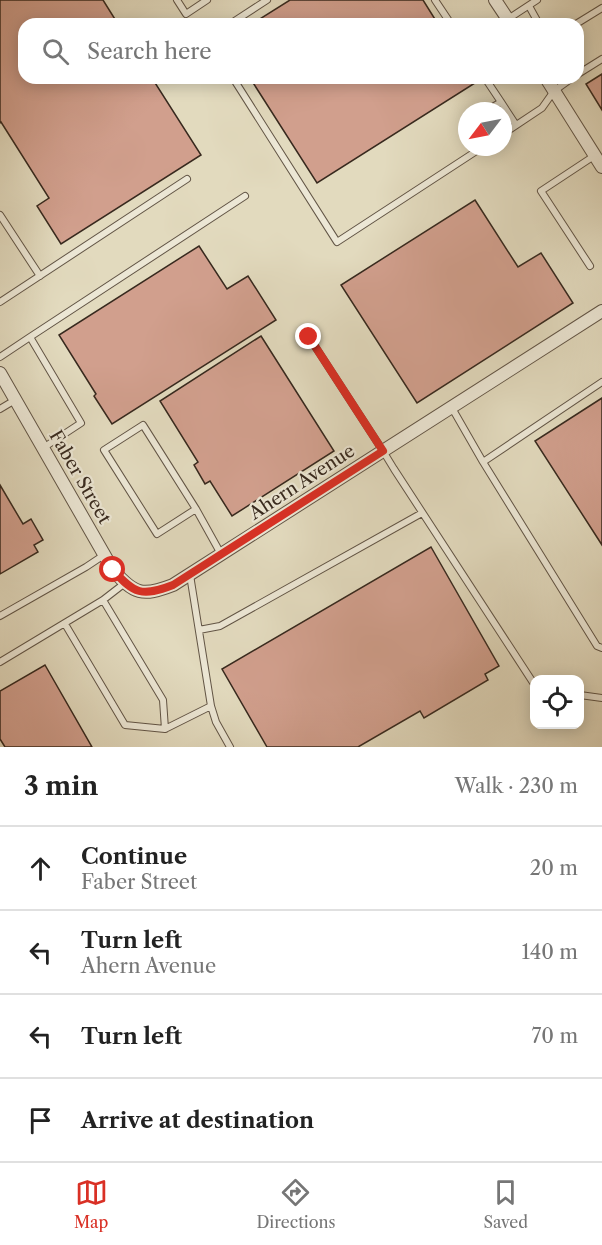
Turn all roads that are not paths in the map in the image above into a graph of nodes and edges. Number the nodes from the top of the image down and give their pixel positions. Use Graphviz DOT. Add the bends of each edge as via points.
graph roads {
  1 [pos="177,0"];
  2 [pos="207,0"];
  3 [pos="267,0"];
  4 [pos="435,0"];
  5 [pos="495,0"];
  6 [pos="537,0"];
  7 [pos="529,6"];
  8 [pos="602,8"];
  9 [pos="239,18"];
  10 [pos="447,18"];
  11 [pos="506,18"];
  12 [pos="514,18"];
  13 [pos="536,18"];
  14 [pos="584,19"];
  15 [pos="602,59"];
  16 [pos="584,70"];
  17 [pos="237,84"];
  18 [pos="489,84"];
  19 [pos="550,84"];
  20 [pos="564,84"];
  21 [pos="554,91"];
  22 [pos="501,102"];
  23 [pos="512,119"];
  24 [pos="516,125"];
  25 [pos="512,128"];
  26 [pos="467,156"];
  27 [pos="595,156"];
  28 [pos="602,167"];
  29 [pos="187,179"];
  30 [pos="245,196"];
  31 [pos="0,215"];
  32 [pos="590,266"];
  33 [pos="40,276"];
  34 [pos="0,302"];
  35 [pos="602,311"];
  36 [pos="30,337"];
  37 [pos="309,337"];
  38 [pos="0,357"];
  39 [pos="0,373"];
  40 [pos="602,382"];
  41 [pos="15,400"];
  42 [pos="451,407"];
  43 [pos="0,409"];
  44 [pos="43,448"];
  45 [pos="383,451"];
  46 [pos="483,462"];
  47 [pos="196,509"];
  48 [pos="422,513"];
  49 [pos="222,554"];
  50 [pos="104,555"];
  51 [pos="190,574"];
  52 [pos="124,583"];
  53 [pos="137,592"];
  54 [pos="103,600"];
  55 [pos="0,616"];
  56 [pos="65,624"];
  57 [pos="199,630"];
  58 [pos="602,648"];
  59 [pos="0,662"];
  60 [pos="530,678"];
  61 [pos="584,696"];
  62 [pos="602,698"];
  63 [pos="212,706"];
  64 [pos="165,729"];
  65 [pos="230,747"];
  1 -- 2 [label="lane" via="186,14"];
  3 -- 9 [label="lane"];
  4 -- 10 [label="lane"];
  5 -- 11 [label="street"];
  6 -- 7 [label="lane"];
  7 -- 12 [label="lane"];
  7 -- 13 [label="lane"];
  8 -- 14 [label="lane"];
  15 -- 16 [label="lane"];
  17 -- 26 [label="lane" via="337,242"];
  18 -- 22 [label="lane"];
  19 -- 21 [label="street"];
  20 -- 21 [label="lane"];
  21 -- 24 [label="lane" via="542,108"];
  21 -- 27 [label="street"];
  23 -- 24 [label="lane"];
  24 -- 25 [label="lane"];
  27 -- 28 [label="street"];
  27 -- 32 [label="lane" via="542,191"];
  29 -- 33 [label="lane"];
  30 -- 36 [label="lane"];
  31 -- 33 [label="lane"];
  33 -- 34 [label="lane"];
  35 -- 42 [label="street, Ahern Avenue"];
  36 -- 38 [label="lane"];
  36 -- 44 [label="lane" via="81,423"];
  37 -- 45 [label="lane"];
  39 -- 41 [label="street, Faber Street"];
  40 -- 46 [label="lane"];
  41 -- 43 [label="lane"];
  41 -- 44 [label="street, Faber Street"];
  42 -- 45 [label="street, Ahern Avenue"];
  42 -- 46 [label="lane"];
  44 -- 50 [label="street, Faber Street"];
  45 -- 48 [label="lane"];
  45 -- 49 [label="street, Ahern Avenue"];
  46 -- 58 [label="lane" via="597,646"];
  47 -- 47 [label="lane" via="143,424 104,450 157,534"];
  47 -- 49 [label="lane"];
  48 -- 57 [label="lane" via="220,626"];
  48 -- 60 [label="lane"];
  49 -- 51 [label="street, Ahern Avenue"];
  50 -- 52 [label="street, Faber Street"];
  50 -- 55 [label="lane"];
  51 -- 53 [label="street, Ahern Avenue" via="156,592"];
  51 -- 57 [label="lane"];
  52 -- 53 [label="street, Faber Street"];
  52 -- 54 [label="lane"];
  54 -- 56 [label="lane"];
  54 -- 64 [label="lane" via="163,700"];
  56 -- 59 [label="lane"];
  56 -- 64 [label="lane" via="125,725"];
  57 -- 63 [label="lane"];
  61 -- 62 [label="lane"];
  63 -- 64 [label="lane"];
  63 -- 65 [label="lane"];
}
